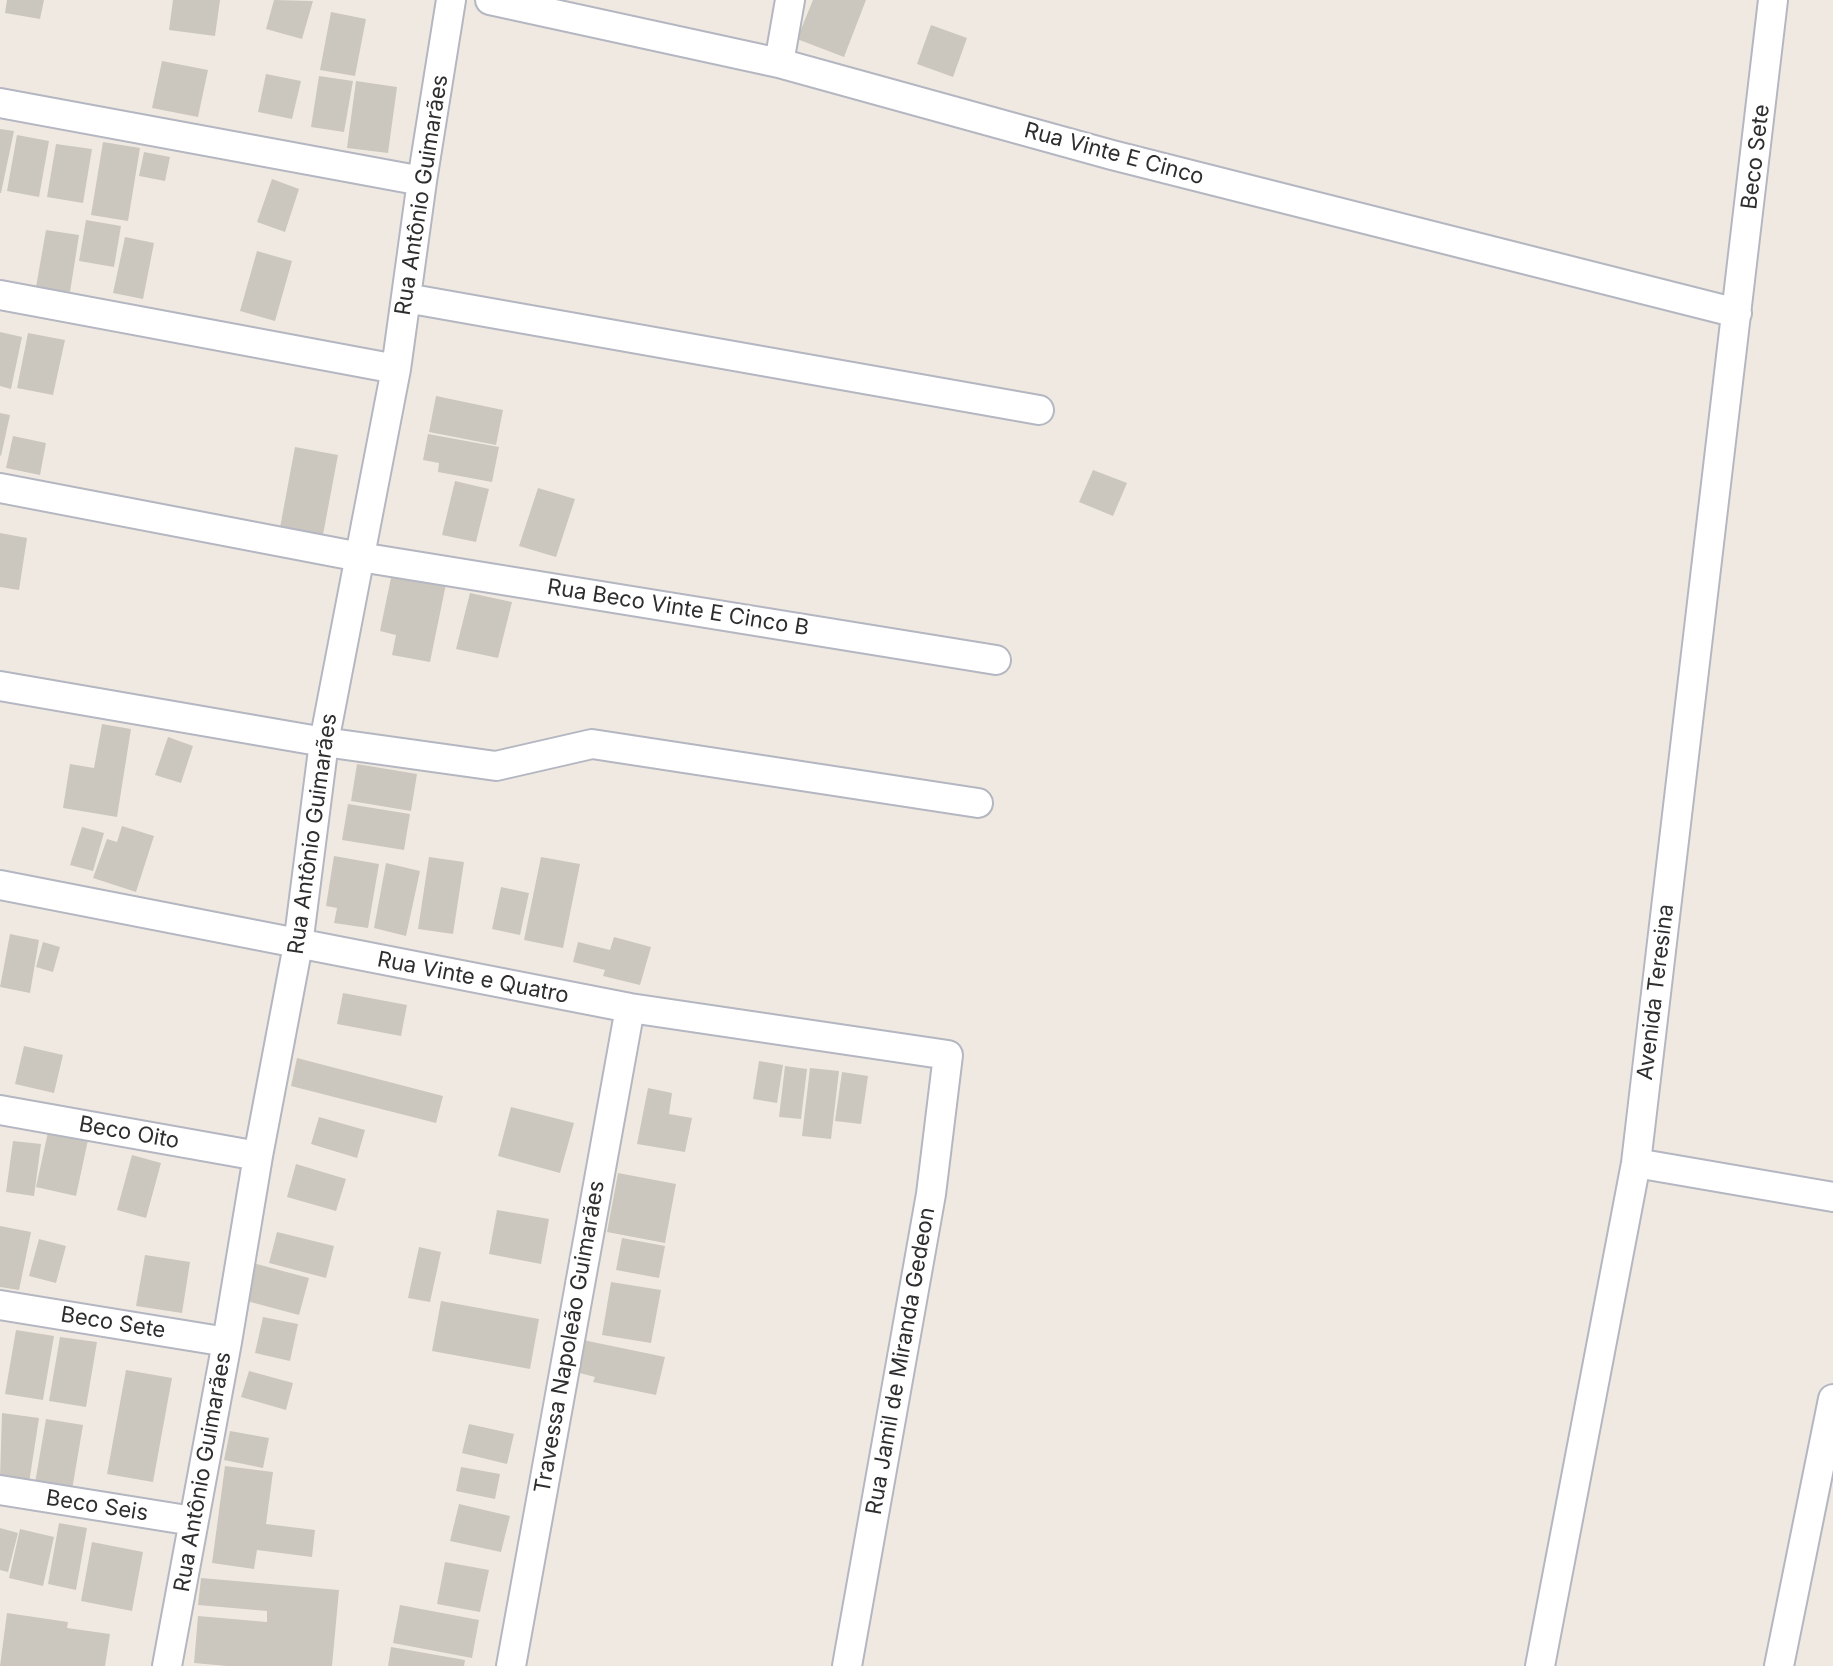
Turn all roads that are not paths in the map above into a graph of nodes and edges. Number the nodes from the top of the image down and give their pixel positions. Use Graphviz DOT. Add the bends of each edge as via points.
graph roads {
  1 [pos="451,0"];
  2 [pos="490,0"];
  3 [pos="790,0"];
  4 [pos="1773,0"];
  5 [pos="779,63"];
  6 [pos="0,103"];
  7 [pos="422,181"];
  8 [pos="0,295"];
  9 [pos="406,298"];
  10 [pos="1737,313"];
  11 [pos="396,369"];
  12 [pos="1039,410"];
  13 [pos="0,488"];
  14 [pos="360,557"];
  15 [pos="996,660"];
  16 [pos="0,686"];
  17 [pos="324,742"];
  18 [pos="978,803"];
  19 [pos="0,885"];
  20 [pos="298,945"];
  21 [pos="630,1008"];
  22 [pos="948,1055"];
  23 [pos="0,1110"];
  24 [pos="258,1156"];
  25 [pos="1636,1163"];
  26 [pos="1833,1197"];
  27 [pos="0,1305"];
  28 [pos="227,1342"];
  29 [pos="1831,1417"];
  30 [pos="0,1490"];
  31 [pos="193,1521"];
  32 [pos="1785,1665"];
  33 [pos="167,1666"];
  34 [pos="511,1666"];
  35 [pos="847,1666"];
  36 [pos="1540,1666"];
  1 -- 7 [label="street, Rua Antônio Guimarães"];
  2 -- 5 [label="street, Rua Vinte E Cinco"];
  3 -- 5 [label="street"];
  4 -- 10 [label="street, Beco Sete"];
  5 -- 10 [label="street, Rua Vinte E Cinco" via="1112,155"];
  6 -- 7 [label="street"];
  7 -- 9 [label="street, Rua Antônio Guimarães"];
  8 -- 11 [label="street"];
  9 -- 11 [label="street, Rua Antônio Guimarães"];
  9 -- 12 [label="street"];
  10 -- 25 [label="street, Avenida Teresina"];
  11 -- 14 [label="street, Rua Antônio Guimarães"];
  13 -- 14 [label="street, Rua Beco Vinte E Cinco B"];
  14 -- 15 [label="street, Rua Beco Vinte E Cinco B"];
  14 -- 17 [label="street, Rua Antônio Guimarães"];
  16 -- 17 [label="street"];
  17 -- 18 [label="street" via="496,766 592,744"];
  17 -- 20 [label="street, Rua Antônio Guimarães"];
  19 -- 20 [label="street, Rua Vinte e Quatro"];
  20 -- 21 [label="street, Rua Vinte e Quatro"];
  20 -- 24 [label="street, Rua Antônio Guimarães"];
  21 -- 22 [label="street, Rua Vinte e Quatro"];
  21 -- 34 [label="street, Travessa Napoleão Guimarães"];
  22 -- 35 [label="street, Rua Jamil de Miranda Gedeon" via="931,1194"];
  23 -- 24 [label="street, Beco Oito"];
  24 -- 28 [label="street, Rua Antônio Guimarães"];
  25 -- 26 [label="street"];
  25 -- 36 [label="street, Avenida Teresina"];
  27 -- 28 [label="street, Beco Sete"];
  28 -- 31 [label="street, Rua Antônio Guimarães"];
  29 -- 32 [label="street"];
  30 -- 31 [label="street, Beco Seis"];
  31 -- 33 [label="street, Rua Antônio Guimarães"];
}
